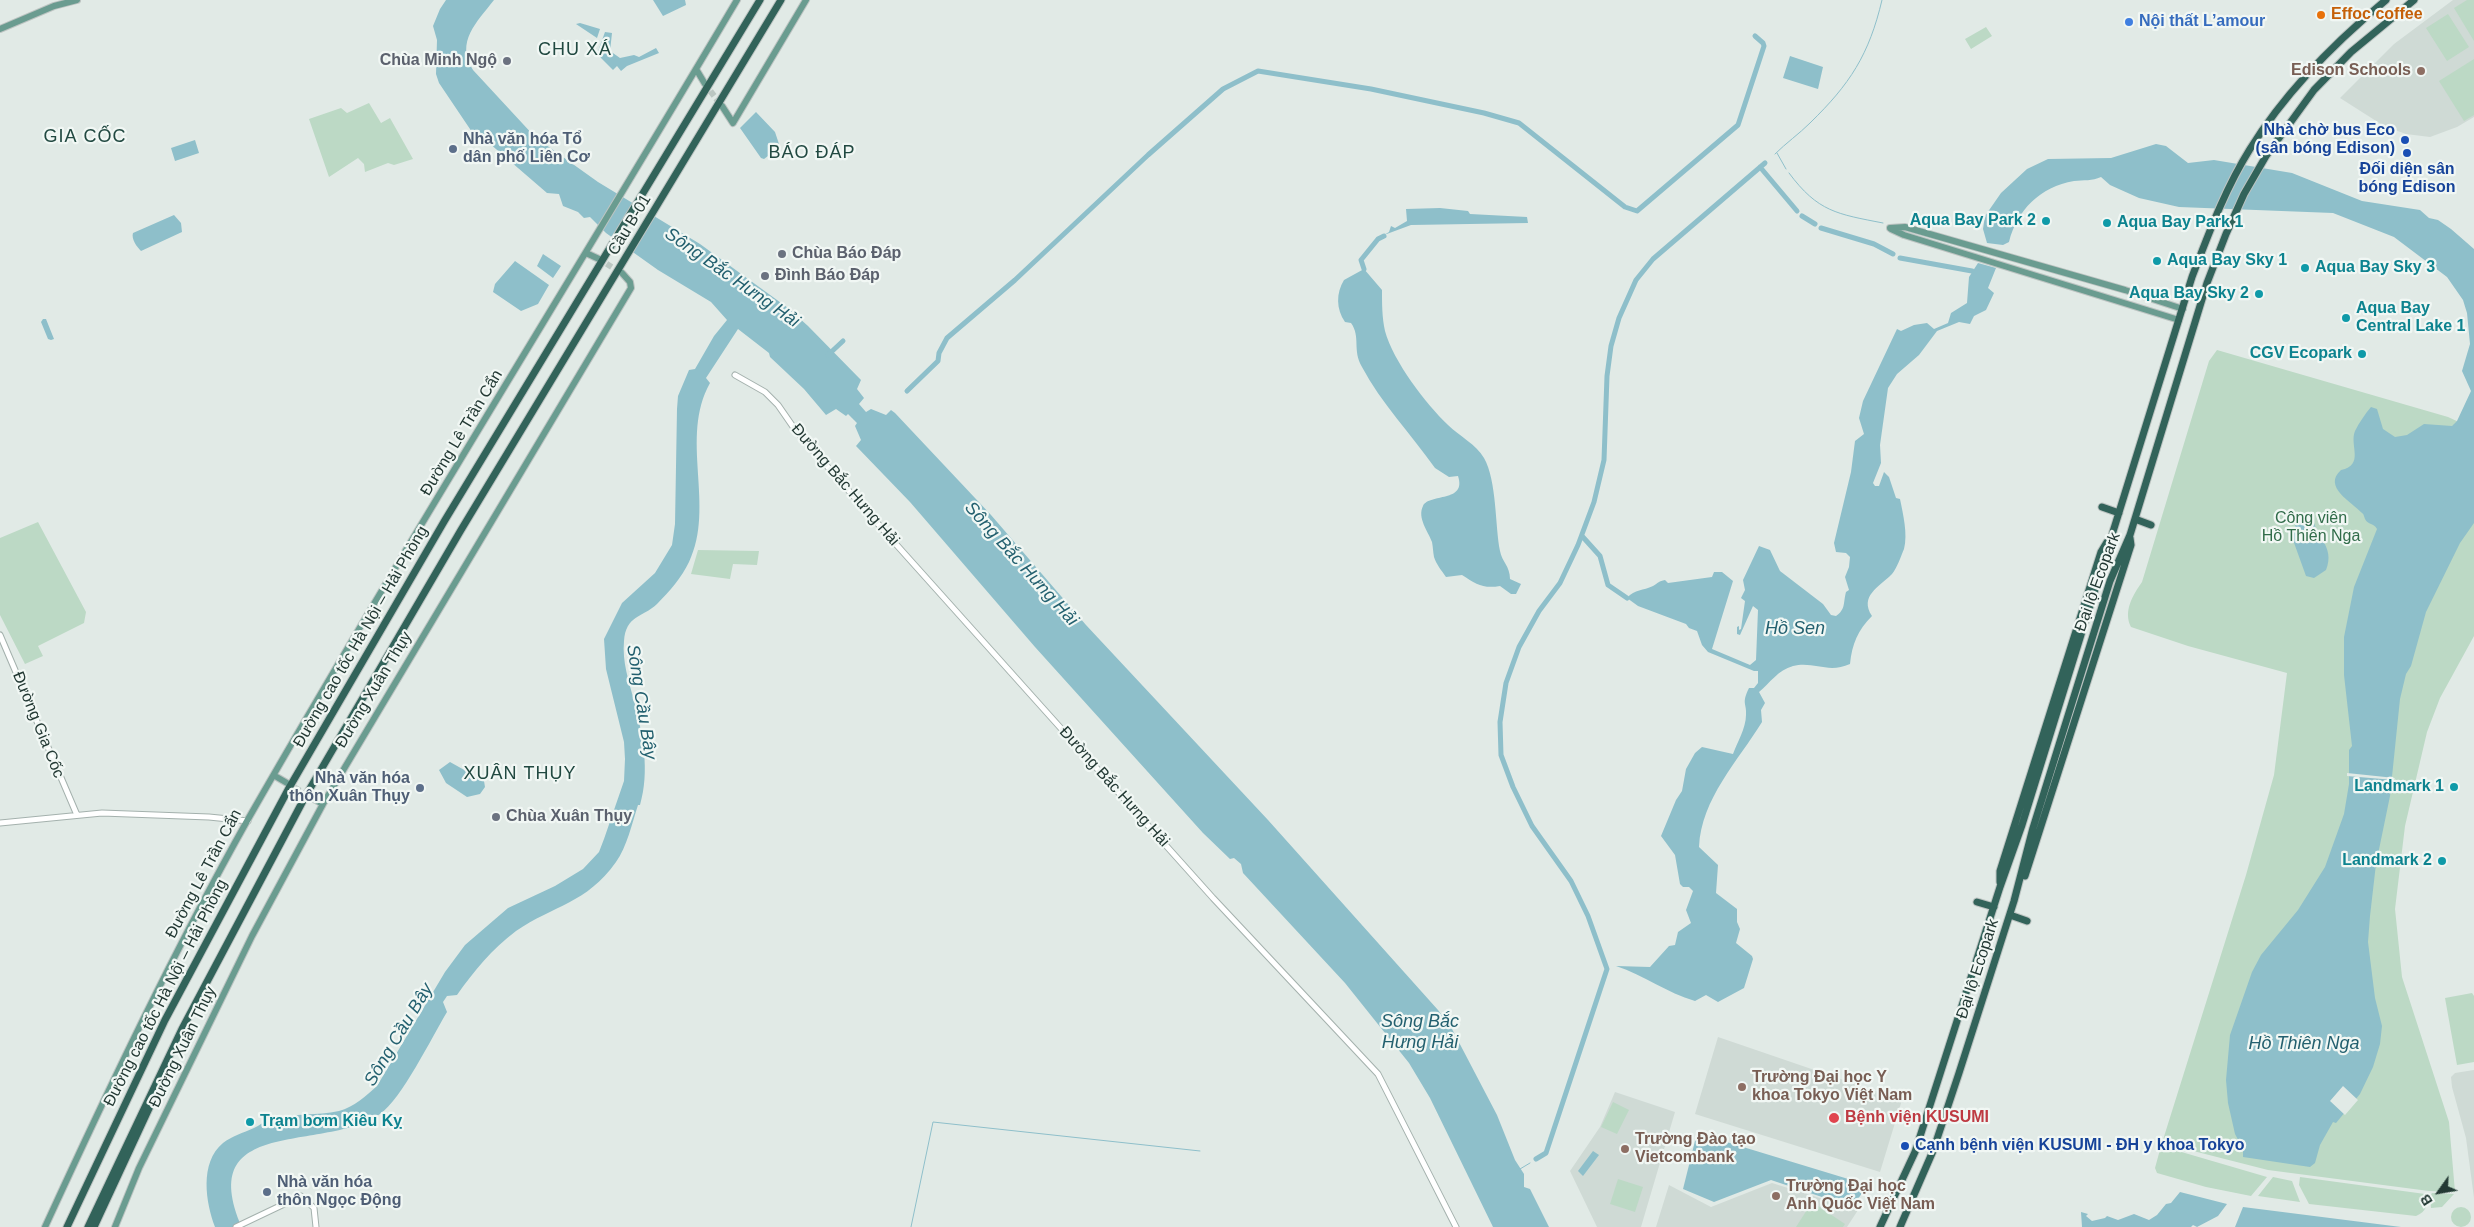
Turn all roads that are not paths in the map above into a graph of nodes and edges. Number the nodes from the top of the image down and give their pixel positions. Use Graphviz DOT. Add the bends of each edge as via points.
graph roads {
  1 [pos="78,0"];
  2 [pos="737,0"];
  3 [pos="760,0"];
  4 [pos="781,0"];
  5 [pos="806,0"];
  6 [pos="2386,0"];
  7 [pos="2414,0"];
  8 [pos="0,29"];
  9 [pos="696,69"];
  10 [pos="705,84"];
  11 [pos="722,106"];
  12 [pos="586,253"];
  13 [pos="602,259"];
  14 [pos="621,270"];
  15 [pos="2182,309"];
  16 [pos="2179,320"];
  17 [pos="735,374"];
  18 [pos="2102,507"];
  19 [pos="2119,512"];
  20 [pos="2135,519"];
  21 [pos="2151,525"];
  22 [pos="462,530"];
  23 [pos="2113,532"];
  24 [pos="2130,535"];
  25 [pos="0,635"];
  26 [pos="275,776"];
  27 [pos="287,783"];
  28 [pos="312,798"];
  29 [pos="323,804"];
  30 [pos="77,815"];
  31 [pos="248,821"];
  32 [pos="0,823"];
  33 [pos="2000,887"];
  34 [pos="1977,902"];
  35 [pos="2014,902"];
  36 [pos="1994,907"];
  37 [pos="2010,915"];
  38 [pos="2027,921"];
  39 [pos="165,1020"];
  40 [pos="45,1227"];
  41 [pos="63,1227"];
  42 [pos="67,1227"];
  43 [pos="88,1227"];
  44 [pos="94,1227"];
  45 [pos="115,1227"];
  46 [pos="236,1227"];
  47 [pos="316,1227"];
  48 [pos="1456,1227"];
  49 [pos="1880,1227"];
  50 [pos="1900,1227"];
  1 -- 8 [label="main road" via="54,6"];
  2 -- 9 [label="main road, Đường Lê Trần Cẩn"];
  3 -- 13 [label="highway, Cầu B-01"];
  4 -- 14 [label="highway, Cầu B-01"];
  5 -- 11 [label="main road" via="733,123"];
  6 -- 15 [label="highway, Đại lộ Ecopark" via="2325,54 2250,149 2211,228"];
  7 -- 20 [label="highway, Đại lộ Ecopark" via="2332,71 2288,124 2244,194 2206,284"];
  9 -- 10 [label="main road"];
  9 -- 12 [label="main road, Đường Lê Trần Cẩn"];
  12 -- 13 [label="main road"];
  12 -- 26 [label="main road, Đường Lê Trần Cẩn" via="376,600"];
  13 -- 39 [label="highway, Đường cao tốc Hà Nội – Hải Phòng" via="289,788"];
  14 -- 22 [label="highway, Đường cao tốc Hà Nội – Hải Phòng"];
  14 -- 29 [label="main road, Đường Xuân Thụy" via="631,288"];
  15 -- 16 [label="highway, Đại lộ Ecopark"];
  15 -- 16 [label="main road" via="1905,227 1890,228"];
  16 -- 19 [label="highway, Đại lộ Ecopark"];
  17 -- 48 [label="street, Đường Bắc Hưng Hải" via="765,392 778,406 796,431 1213,898 1378,1074"];
  18 -- 19 [label="highway"];
  19 -- 23 [label="highway, Đại lộ Ecopark"];
  20 -- 21 [label="highway"];
  20 -- 24 [label="highway, Đại lộ Ecopark"];
  22 -- 43 [label="highway, Đường cao tốc Hà Nội – Hải Phòng" via="305,797 182,1029"];
  22 -- 44 [label="highway" via="308,798 186,1030"];
  23 -- 33 [label="highway, Đại lộ Ecopark"];
  23 -- 33 [label="highway" via="2101,552 2000,872"];
  24 -- 35 [label="highway, Đại lộ Ecopark" via="2107,592 2033,828"];
  24 -- 35 [label="highway" via="2131,545 2024,881"];
  25 -- 30 [label="street, Đường Gia Cốc"];
  26 -- 27 [label="main road"];
  26 -- 31 [label="main road, Đường Lê Trần Cẩn"];
  28 -- 29 [label="main road"];
  29 -- 45 [label="main road, Đường Xuân Thụy" via="248,945 139,1168"];
  30 -- 31 [label="street" via="157,815"];
  30 -- 32 [label="street"];
  31 -- 40 [label="main road, Đường Lê Trần Cẩn" via="124,1058"];
  33 -- 36 [label="highway, Đại lộ Ecopark"];
  34 -- 36 [label="highway"];
  35 -- 37 [label="highway, Đại lộ Ecopark"];
  36 -- 49 [label="highway, Đại lộ Ecopark" via="1915,1152"];
  37 -- 38 [label="highway"];
  37 -- 50 [label="highway, Đại lộ Ecopark" via="1933,1152"];
  39 -- 41 [label="highway" via="131,1082"];
  39 -- 42 [label="highway, Đường cao tốc Hà Nội – Hải Phòng"];
  46 -- 47 [label="street" via="301,1196 314,1208"];
}
